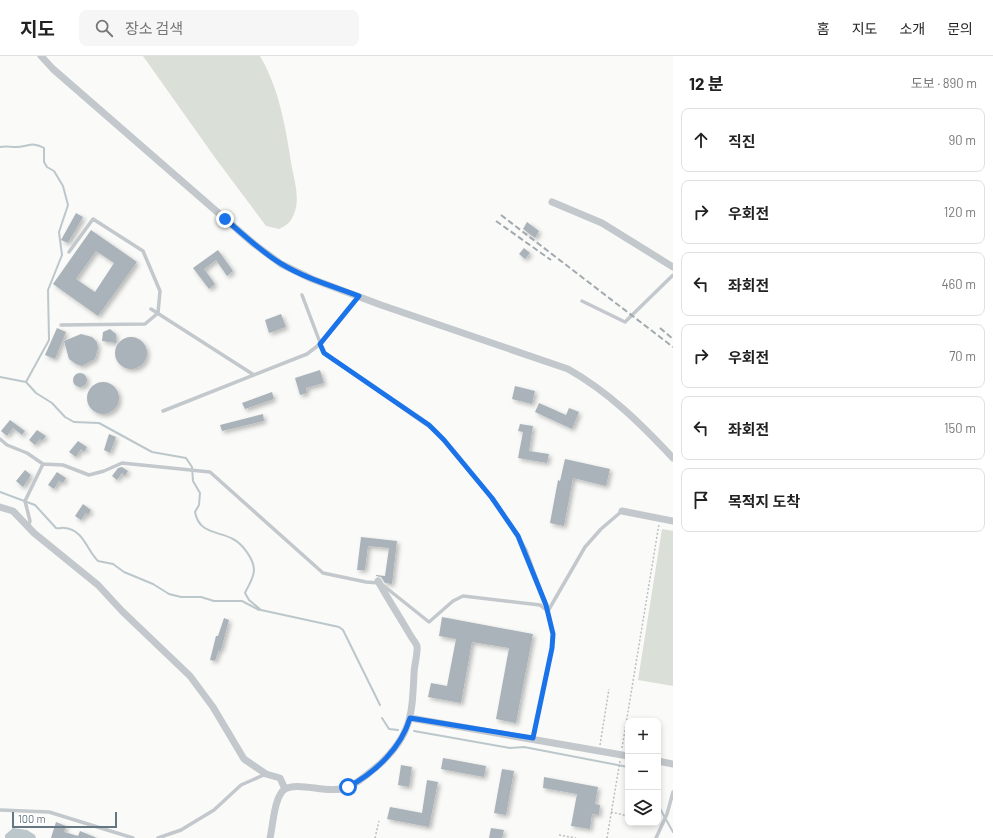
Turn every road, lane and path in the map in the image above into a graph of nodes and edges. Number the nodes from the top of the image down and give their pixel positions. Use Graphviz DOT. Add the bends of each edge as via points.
graph roads {
  1 [pos="41,56"];
  2 [pos="552,202"];
  3 [pos="69,252"];
  4 [pos="673,267"];
  5 [pos="673,275"];
  6 [pos="302,295"];
  7 [pos="359,296"];
  8 [pos="582,301"];
  9 [pos="151,309"];
  10 [pos="158,314"];
  11 [pos="61,325"];
  12 [pos="320,344"];
  13 [pos="254,375"];
  14 [pos="163,411"];
  15 [pos="0,439"];
  16 [pos="673,458"];
  17 [pos="43,464"];
  18 [pos="0,507"];
  19 [pos="622,511"];
  20 [pos="660,519"];
  21 [pos="673,521"];
  22 [pos="28,527"];
  23 [pos="378,581"];
  24 [pos="548,611"];
  25 [pos="609,689"];
  26 [pos="410,718"];
  27 [pos="533,738"];
  28 [pos="599,750"];
  29 [pos="623,757"];
  30 [pos="661,762"];
  31 [pos="673,764"];
  32 [pos="266,774"];
  33 [pos="285,789"];
  34 [pos="673,792"];
  35 [pos="0,810"];
  36 [pos="611,812"];
  37 [pos="625,815"];
  38 [pos="379,821"];
  39 [pos="560,835"];
  40 [pos="133,838"];
  41 [pos="158,838"];
  42 [pos="270,838"];
  43 [pos="375,838"];
  44 [pos="576,838"];
  45 [pos="607,838"];
  46 [pos="656,838"];
  1 -- 7 [label="street" via="259,248 291,269"];
  2 -- 4 [label="street" via="602,223"];
  3 -- 10 [label="lane" via="93,219 143,251 160,290"];
  5 -- 8 [label="lane" via="625,322"];
  6 -- 12 [label="lane"];
  7 -- 12 [label="lane"];
  7 -- 16 [label="street" via="568,368 620,404"];
  9 -- 10 [label="lane"];
  10 -- 11 [label="lane" via="145,324"];
  10 -- 13 [label="lane"];
  12 -- 13 [label="lane" via="307,354"];
  12 -- 24 [label="lane" via="327,356 425,422 444,440 492,498 518,536 526,550"];
  13 -- 14 [label="lane"];
  15 -- 17 [label="lane"];
  17 -- 22 [label="lane" via="25,501 30,521"];
  17 -- 23 [label="lane" via="63,465 92,475 122,463 210,472 323,573 366,582"];
  18 -- 22 [label="street" via="13,511"];
  19 -- 20 [label="street"];
  19 -- 24 [label="lane" via="585,547"];
  20 -- 21 [label="street"];
  20 -- 29 [label="path"];
  22 -- 32 [label="street" via="98,585 190,676 213,707 241,755"];
  23 -- 24 [label="lane" via="429,622 453,600 463,596 540,605"];
  23 -- 26 [label="street" via="417,646 415,691"];
  24 -- 27 [label="lane" via="553,634 552,648"];
  25 -- 28 [label="path"];
  26 -- 27 [label="street"];
  26 -- 33 [label="street" via="404,736 389,755 371,772 348,787 337,790 297,787"];
  27 -- 28 [label="street"];
  28 -- 29 [label="street"];
  29 -- 36 [label="path"];
  30 -- 31 [label="street"];
  32 -- 33 [label="street" via="280,778"];
  32 -- 41 [label="lane" via="241,785 214,810 188,826"];
  33 -- 42 [label="street" via="276,804"];
  34 -- 46 [label="lane" via="668,814"];
  35 -- 40 [label="lane" via="49,812"];
  36 -- 37 [label="path"];
  36 -- 45 [label="path"];
  38 -- 43 [label="path"];
  39 -- 44 [label="path"];
}
